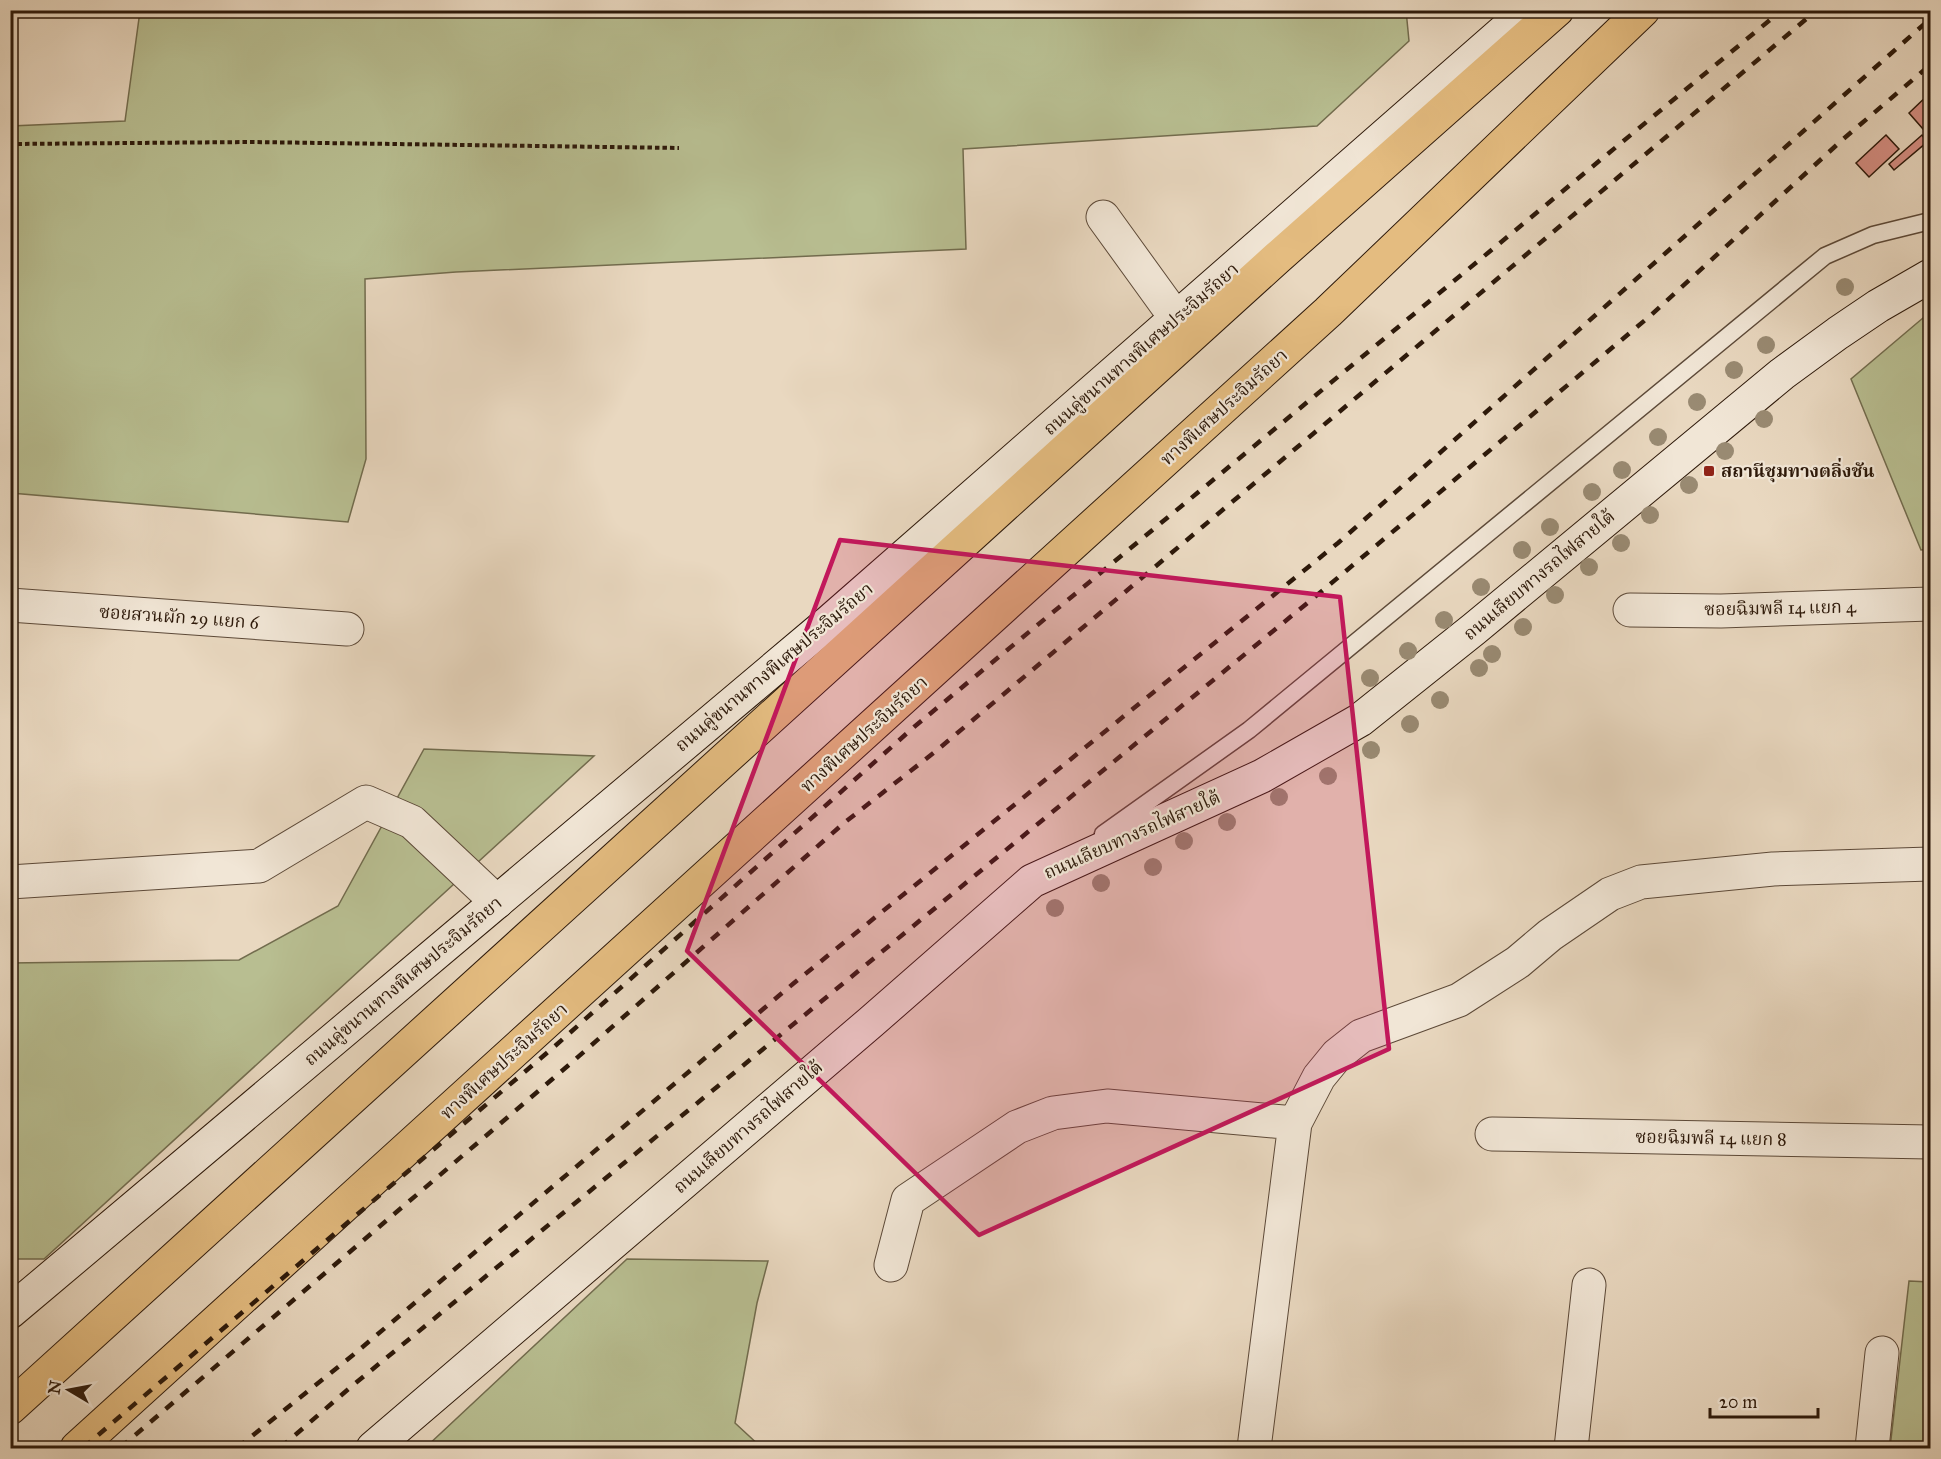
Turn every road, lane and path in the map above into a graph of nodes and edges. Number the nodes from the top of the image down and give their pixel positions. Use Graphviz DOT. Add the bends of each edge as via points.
graph roads {
  1 [pos="1528,10"];
  2 [pos="1557,10"];
  3 [pos="1643,10"];
  4 [pos="10,144"];
  5 [pos="679,148"];
  6 [pos="1103,217"];
  7 [pos="1930,221"];
  8 [pos="1930,276"];
  9 [pos="1176,318"];
  10 [pos="1930,604"];
  11 [pos="10,605"];
  12 [pos="1630,610"];
  13 [pos="347,629"];
  14 [pos="1930,864"];
  15 [pos="1032,880"];
  16 [pos="10,882"];
  17 [pos="497,902"];
  18 [pos="1295,1122"];
  19 [pos="1492,1134"];
  20 [pos="1930,1142"];
  21 [pos="891,1265"];
  22 [pos="1589,1285"];
  23 [pos="10,1312"];
  24 [pos="1882,1353"];
  25 [pos="10,1408"];
  26 [pos="77,1449"];
  27 [pos="374,1449"];
  28 [pos="1254,1449"];
  29 [pos="1571,1449"];
  30 [pos="1872,1449"];
  1 -- 9 [label="main road, ถนนคู่ขนานทางพิเศษประจิมรัถยา"];
  2 -- 25 [label="highway" via="1268,266"];
  3 -- 26 [label="highway, ทางพิเศษประจิมรัถยา" via="1328,312"];
  4 -- 5 [label="path" via="252,142"];
  6 -- 9 [label="main road"];
  7 -- 15 [label="lane" via="1873,235 1825,256 1249,730 1130,817"];
  8 -- 15 [label="main road, ถนนเลียบทางรถไฟสายใต้" via="1846,327 1782,374 1360,720 1262,776"];
  9 -- 17 [label="main road, ถนนคู่ขนานทางพิเศษประจิมรัถยา" via="838,614"];
  10 -- 12 [label="main road, ซอยฉิมพลี 14 แยก 4"];
  11 -- 13 [label="main road, ซอยสวนผัก 29 แยก 6"];
  14 -- 18 [label="main road" via="1773,869 1641,882 1611,894 1459,1000 1361,1036 1337,1054 1319,1077"];
  15 -- 27 [label="main road, ถนนเลียบทางรถไฟสายใต้"];
  16 -- 17 [label="main road" via="259,866 366,801 412,822"];
  17 -- 23 [label="main road, ถนนคู่ขนานทางพิเศษประจิมรัถยา"];
  18 -- 21 [label="main road" via="1107,1106 1053,1113 1017,1126 908,1200"];
  18 -- 28 [label="main road"];
  19 -- 20 [label="main road, ซอยฉิมพลี 14 แยก 8"];
  22 -- 29 [label="main road"];
  24 -- 30 [label="main road"];
}
